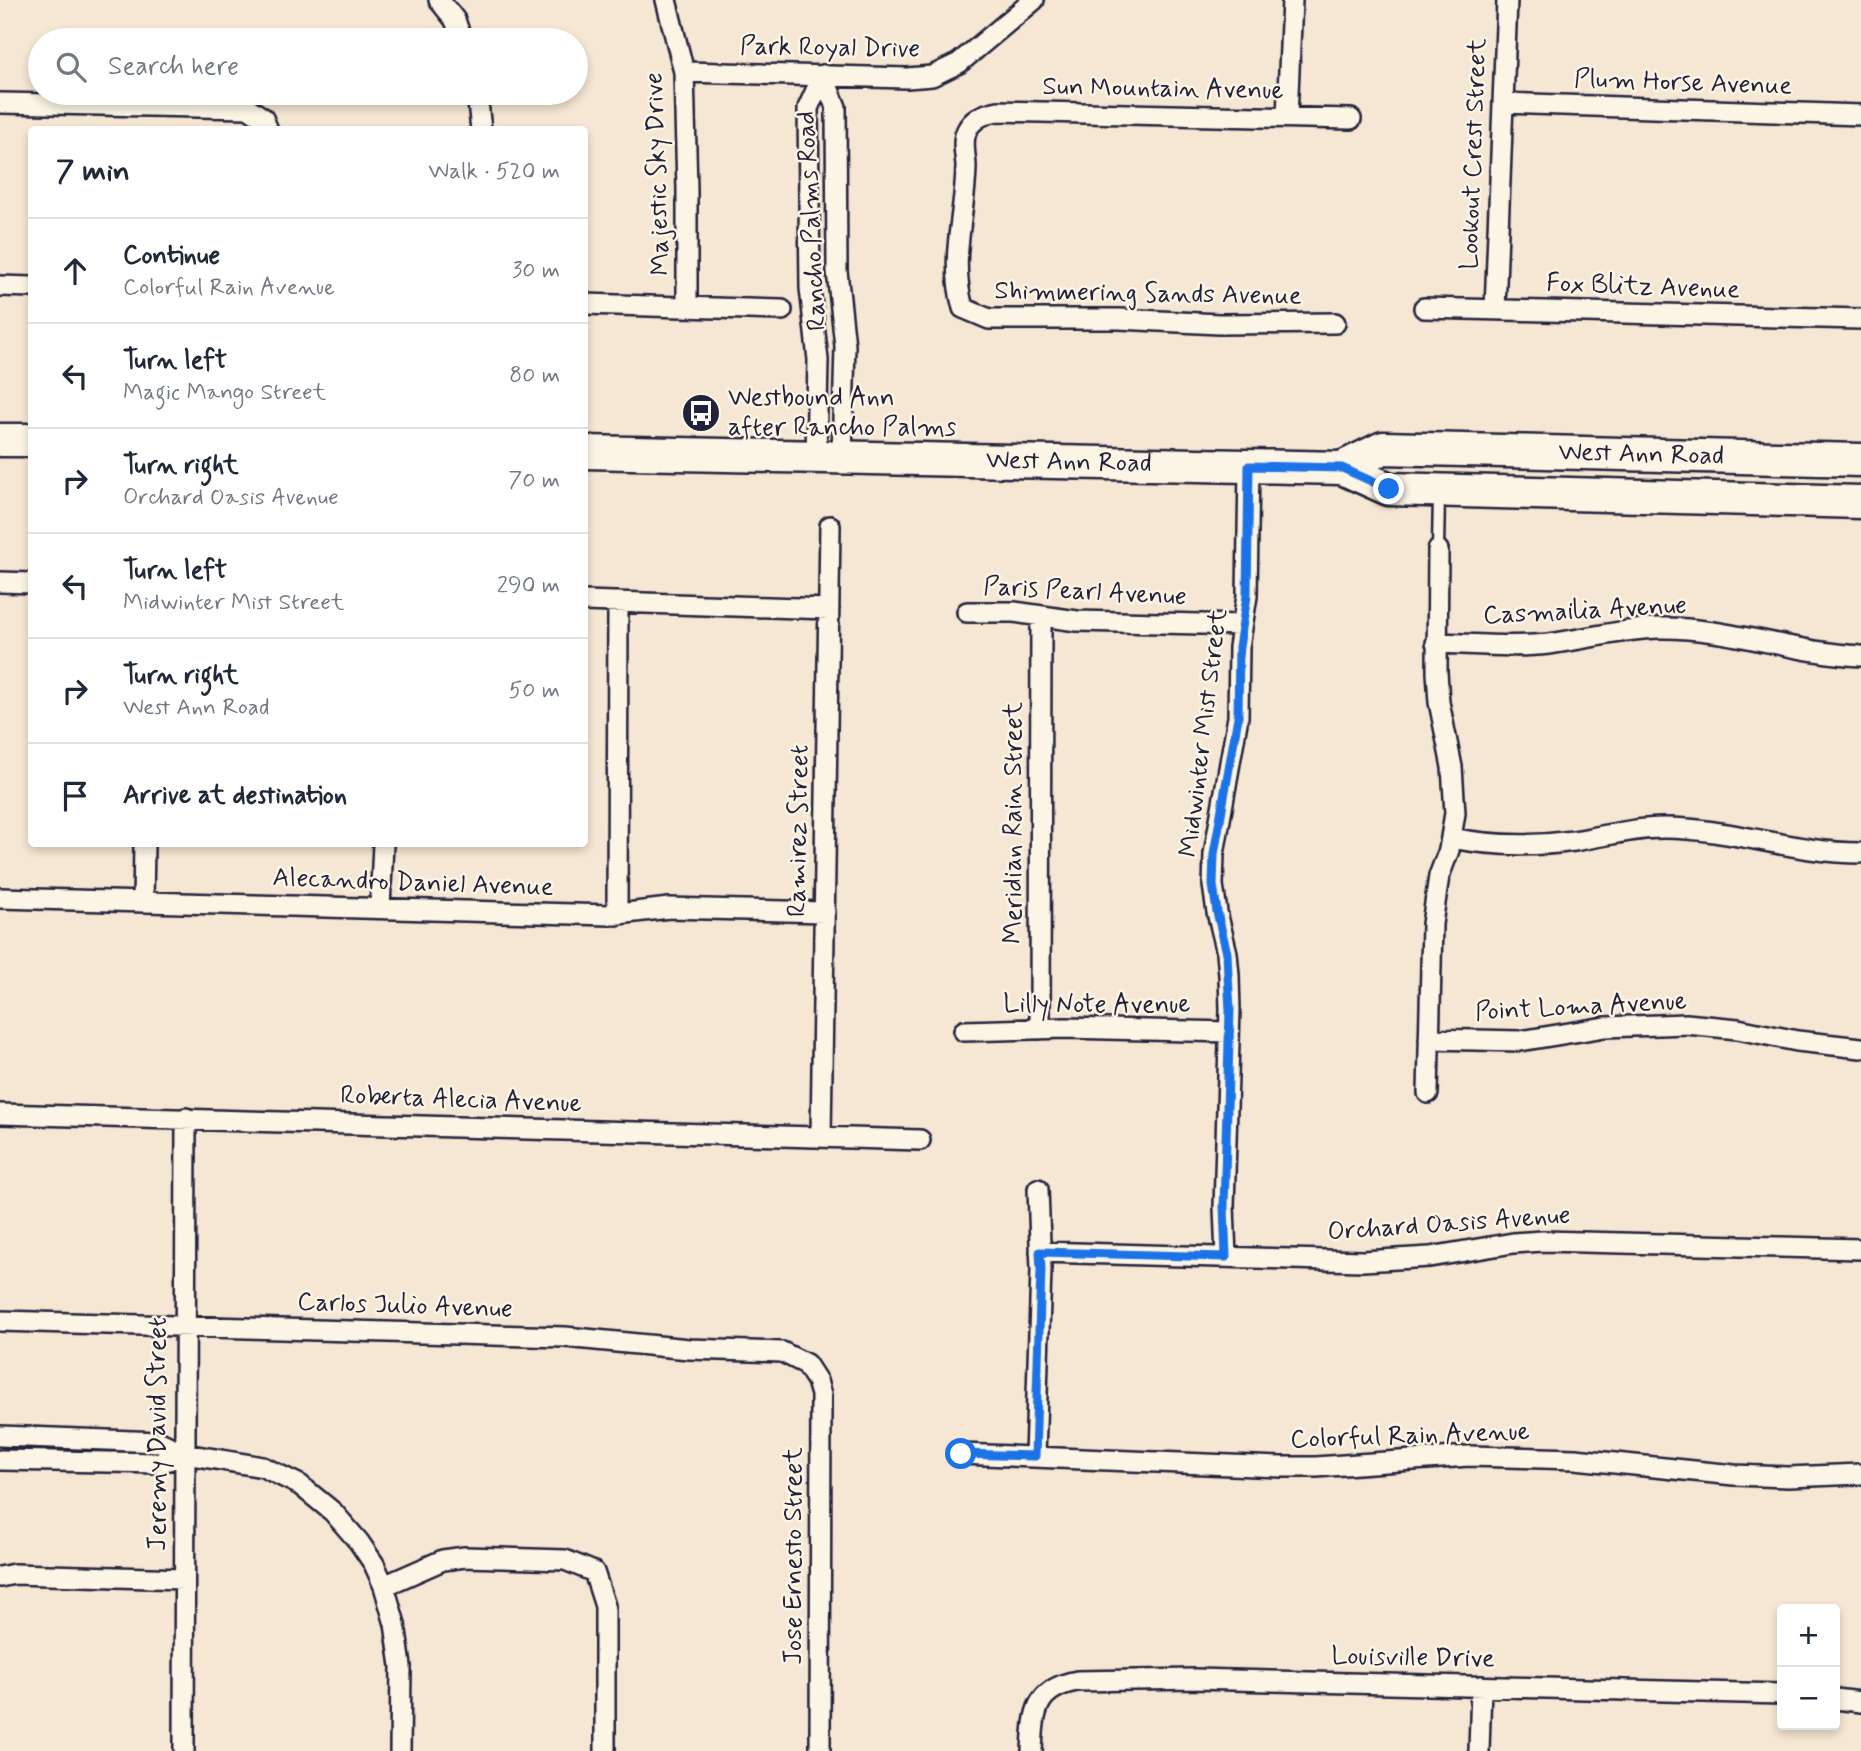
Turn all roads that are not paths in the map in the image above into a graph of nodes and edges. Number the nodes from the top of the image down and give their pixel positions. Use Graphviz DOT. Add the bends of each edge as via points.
graph roads {
  1 [pos="439,0"];
  2 [pos="666,0"];
  3 [pos="1034,0"];
  4 [pos="1292,0"];
  5 [pos="1507,0"];
  6 [pos="458,28"];
  7 [pos="684,72"];
  8 [pos="823,75"];
  9 [pos="0,103"];
  10 [pos="1503,103"];
  11 [pos="28,104"];
  12 [pos="99,105"];
  13 [pos="478,105"];
  14 [pos="1861,115"];
  15 [pos="1287,117"];
  16 [pos="1351,119"];
  17 [pos="265,124"];
  18 [pos="481,126"];
  19 [pos="0,286"];
  20 [pos="28,287"];
  21 [pos="588,304"];
  22 [pos="687,307"];
  23 [pos="1424,307"];
  24 [pos="963,308"];
  25 [pos="1495,309"];
  26 [pos="782,310"];
  27 [pos="1861,319"];
  28 [pos="1335,323"];
  29 [pos="0,440"];
  30 [pos="28,440"];
  31 [pos="588,452"];
  32 [pos="829,457"];
  33 [pos="1861,460"];
  34 [pos="1249,466"];
  35 [pos="1342,468"];
  36 [pos="1439,490"];
  37 [pos="1861,502"];
  38 [pos="830,526"];
  39 [pos="1438,550"];
  40 [pos="0,582"];
  41 [pos="28,583"];
  42 [pos="588,601"];
  43 [pos="618,602"];
  44 [pos="829,609"];
  45 [pos="967,612"];
  46 [pos="1041,616"];
  47 [pos="1242,625"];
  48 [pos="1436,643"];
  49 [pos="1861,656"];
  50 [pos="1451,838"];
  51 [pos="144,847"];
  52 [pos="383,847"];
  53 [pos="1861,853"];
  54 [pos="0,898"];
  55 [pos="143,902"];
  56 [pos="380,908"];
  57 [pos="825,912"];
  58 [pos="617,915"];
  59 [pos="1040,1029"];
  60 [pos="964,1031"];
  61 [pos="1229,1032"];
  62 [pos="1429,1039"];
  63 [pos="1861,1048"];
  64 [pos="1428,1093"];
  65 [pos="0,1114"];
  66 [pos="186,1118"];
  67 [pos="821,1137"];
  68 [pos="920,1139"];
  69 [pos="1038,1189"];
  70 [pos="1861,1249"];
  71 [pos="1040,1252"];
  72 [pos="1226,1257"];
  73 [pos="0,1321"];
  74 [pos="184,1326"];
  75 [pos="806,1364"];
  76 [pos="0,1436"];
  77 [pos="185,1454"];
  78 [pos="961,1454"];
  79 [pos="1035,1456"];
  80 [pos="0,1460"];
  81 [pos="1861,1474"];
  82 [pos="0,1577"];
  83 [pos="184,1579"];
  84 [pos="384,1587"];
  85 [pos="1481,1686"];
  86 [pos="1777,1694"];
  87 [pos="1840,1700"];
  88 [pos="1861,1702"];
  89 [pos="184,1751"];
  90 [pos="400,1751"];
  91 [pos="605,1751"];
  92 [pos="820,1751"];
  93 [pos="1032,1751"];
  94 [pos="1479,1751"];
  1 -- 6 [label="street"];
  2 -- 7 [label="street, Majestic Sky Drive"];
  3 -- 8 [label="street, Park Royal Drive" via="959,63 932,76"];
  4 -- 15 [label="street"];
  5 -- 10 [label="street, Lookout Crest Street"];
  7 -- 8 [label="street, Park Royal Drive"];
  7 -- 22 [label="street, Majestic Sky Drive"];
  8 -- 32 [label="street, Rancho Palms Road" via="836,107 837,271 845,346"];
  8 -- 32 [label="street, Rancho Palms Road" via="808,108 810,288"];
  9 -- 11 [label="street"];
  10 -- 14 [label="street, Plum Horse Avenue"];
  10 -- 25 [label="street, Lookout Crest Street"];
  12 -- 17 [label="street" via="248,108"];
  13 -- 18 [label="street"];
  15 -- 16 [label="street, Sun Mountain Avenue"];
  15 -- 24 [label="street, Sun Mountain Avenue" via="985,114 967,129 963,145 966,167 956,265"];
  19 -- 20 [label="street"];
  21 -- 22 [label="street"];
  22 -- 26 [label="street"];
  23 -- 25 [label="street, Fox Blitz Avenue"];
  24 -- 28 [label="street, Shimmering Sands Avenue" via="989,319"];
  25 -- 27 [label="street, Fox Blitz Avenue"];
  29 -- 30 [label="main road"];
  31 -- 32 [label="main road, West Ann Road"];
  32 -- 34 [label="main road, West Ann Road"];
  33 -- 35 [label="main road, West Ann Road" via="1383,448"];
  34 -- 35 [label="main road, West Ann Road"];
  34 -- 47 [label="street, Midwinter Mist Street" via="1247,596"];
  35 -- 36 [label="main road, West Ann Road" via="1389,489"];
  36 -- 37 [label="main road, West Ann Road"];
  36 -- 39 [label="lane"];
  38 -- 44 [label="street, Ramirez Street"];
  39 -- 48 [label="street"];
  40 -- 41 [label="street"];
  42 -- 43 [label="street"];
  43 -- 44 [label="street"];
  43 -- 58 [label="street"];
  44 -- 57 [label="street, Ramirez Street"];
  45 -- 46 [label="street, Paris Pearl Avenue"];
  46 -- 47 [label="street, Paris Pearl Avenue"];
  46 -- 59 [label="street, Meridian Rain Street"];
  47 -- 61 [label="street, Midwinter Mist Street" via="1238,717 1214,854 1213,885 1227,953"];
  48 -- 49 [label="street, Casmailia Avenue" via="1547,644 1661,628"];
  48 -- 50 [label="street" via="1439,702 1455,795"];
  50 -- 53 [label="street" via="1517,846 1630,829 1688,829 1827,853"];
  50 -- 62 [label="street" via="1439,876 1432,924"];
  51 -- 55 [label="street"];
  52 -- 56 [label="street"];
  54 -- 55 [label="street, Alecandro Daniel Avenue"];
  55 -- 56 [label="street, Alecandro Daniel Avenue"];
  56 -- 58 [label="street, Alecandro Daniel Avenue"];
  57 -- 58 [label="street, Alecandro Daniel Avenue" via="669,908"];
  57 -- 67 [label="street, Ramirez Street"];
  59 -- 60 [label="street, Lilly Note Avenue"];
  59 -- 61 [label="street, Lilly Note Avenue"];
  61 -- 72 [label="street, Midwinter Mist Street"];
  62 -- 63 [label="street, Point Loma Avenue" via="1520,1041 1605,1027 1686,1024"];
  62 -- 64 [label="street"];
  65 -- 66 [label="street, Roberta Alecia Avenue"];
  66 -- 67 [label="street, Roberta Alecia Avenue"];
  66 -- 74 [label="street, Jeremy David Street"];
  67 -- 68 [label="street, Roberta Alecia Avenue"];
  69 -- 71 [label="street"];
  70 -- 72 [label="street, Orchard Oasis Avenue" via="1543,1241 1363,1261"];
  71 -- 72 [label="street, Orchard Oasis Avenue"];
  71 -- 79 [label="street"];
  73 -- 74 [label="street, Carlos Julio Avenue"];
  74 -- 75 [label="street, Carlos Julio Avenue" via="565,1336 689,1349 782,1352"];
  74 -- 77 [label="street, Jeremy David Street"];
  75 -- 92 [label="street, Jose Ernesto Street" via="821,1395"];
  76 -- 77 [label="street" via="160,1442"];
  77 -- 80 [label="street" via="160,1464"];
  77 -- 83 [label="street, Jeremy David Street"];
  77 -- 84 [label="street" via="263,1467 300,1485 359,1542"];
  78 -- 79 [label="street, Colorful Rain Avenue"];
  79 -- 81 [label="street, Colorful Rain Avenue" via="1282,1467 1469,1456 1588,1460 1788,1477"];
  82 -- 83 [label="street"];
  83 -- 89 [label="street, Jeremy David Street"];
  84 -- 90 [label="street" via="396,1624 401,1666"];
  84 -- 91 [label="street" via="443,1560 465,1557 565,1560 594,1572 605,1606"];
  85 -- 86 [label="street, Louisville Drive"];
  85 -- 93 [label="street, Louisville Drive" via="1077,1681 1046,1693 1034,1714"];
  85 -- 94 [label="street"];
  87 -- 88 [label="street"];
}
